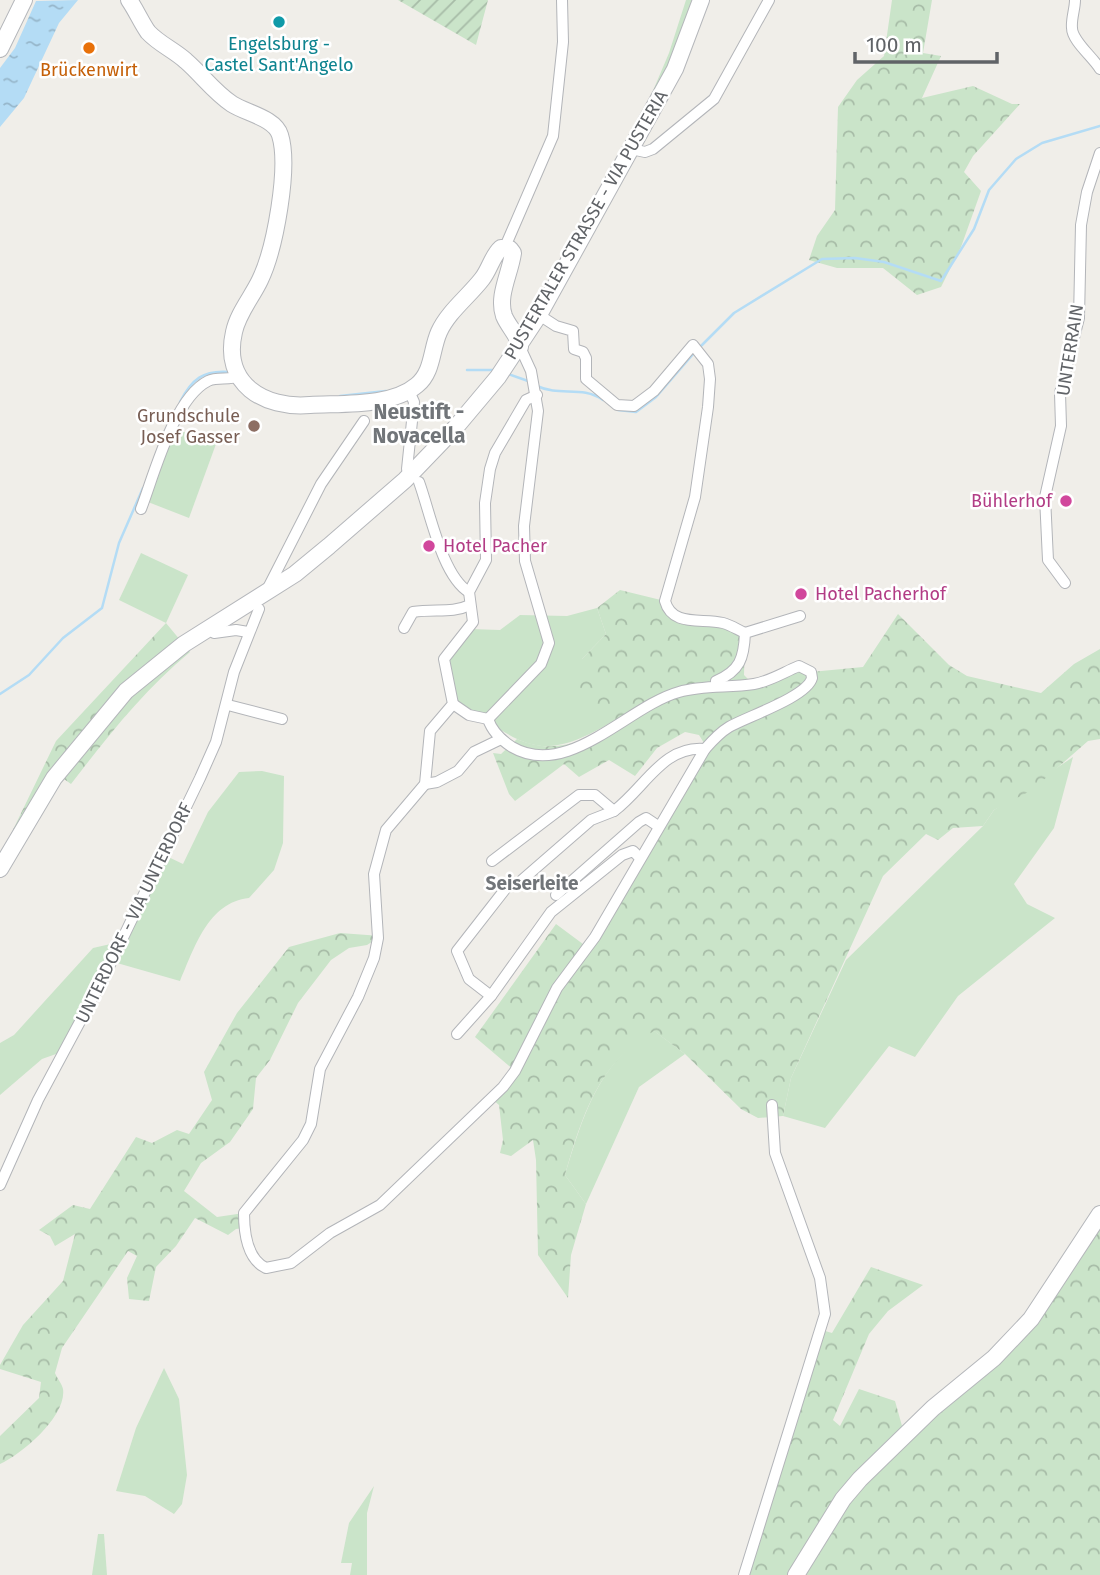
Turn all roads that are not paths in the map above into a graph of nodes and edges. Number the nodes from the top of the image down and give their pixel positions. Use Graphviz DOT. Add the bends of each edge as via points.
graph roads {
  1 [pos="24,0"];
  2 [pos="562,0"];
  3 [pos="701,0"];
  4 [pos="769,0"];
  5 [pos="1076,0"];
  6 [pos="131,3"];
  7 [pos="0,49"];
  8 [pos="1100,69"];
  9 [pos="631,149"];
  10 [pos="1100,153"];
  11 [pos="505,247"];
  12 [pos="539,315"];
  13 [pos="520,347"];
  14 [pos="239,376"];
  15 [pos="409,391"];
  16 [pos="537,395"];
  17 [pos="359,401"];
  18 [pos="408,469"];
  19 [pos="419,482"];
  20 [pos="141,509"];
  21 [pos="1065,583"];
  22 [pos="269,586"];
  23 [pos="469,592"];
  24 [pos="470,605"];
  25 [pos="258,610"];
  26 [pos="800,616"];
  27 [pos="209,628"];
  28 [pos="404,628"];
  29 [pos="248,632"];
  30 [pos="745,633"];
  31 [pos="716,686"];
  32 [pos="453,704"];
  33 [pos="228,705"];
  34 [pos="282,719"];
  35 [pos="488,719"];
  36 [pos="501,739"];
  37 [pos="705,750"];
  38 [pos="425,784"];
  39 [pos="614,811"];
  40 [pos="658,826"];
  41 [pos="640,858"];
  42 [pos="492,861"];
  43 [pos="0,869"];
  44 [pos="522,880"];
  45 [pos="510,883"];
  46 [pos="556,895"];
  47 [pos="491,996"];
  48 [pos="457,1034"];
  49 [pos="772,1105"];
  50 [pos="0,1185"];
  51 [pos="1100,1214"];
  52 [pos="744,1575"];
  53 [pos="796,1575"];
  1 -- 7 [label="street"];
  2 -- 11 [label="street" via="563,42 553,136"];
  3 -- 9 [label="street, PUSTERTALER STRASSE - VIA PUSTERIA" via="675,69"];
  4 -- 9 [label="street" via="714,99 653,149"];
  5 -- 8 [label="street" via="1072,33"];
  6 -- 14 [label="street" via="149,32 218,94 280,133 282,177 272,244 262,277 234,330 232,348"];
  9 -- 12 [label="street, PUSTERTALER STRASSE - VIA PUSTERIA"];
  10 -- 21 [label="street, UNTERRAIN" via="1081,225 1079,318 1060,393 1061,426 1045,496 1048,560"];
  11 -- 13 [label="street" via="513,254 502,304"];
  11 -- 15 [label="street" via="496,252 482,279 446,320 429,370"];
  12 -- 13 [label="street, PUSTERTALER STRASSE - VIA PUSTERIA"];
  12 -- 30 [label="street" via="573,331 574,349 586,358 589,384 626,408 648,396 696,349 708,364 695,497 665,601 676,618 725,624"];
  13 -- 16 [label="street"];
  13 -- 27 [label="street, PUSTERTALER STRASSE - VIA PUSTERIA" via="428,457 342,535 295,574"];
  14 -- 17 [label="street" via="262,399 278,405"];
  14 -- 20 [label="street" via="212,379 192,394 174,423"];
  15 -- 17 [label="street"];
  15 -- 18 [label="street" via="414,402"];
  16 -- 23 [label="street" via="526,400 495,453 485,503 486,560"];
  16 -- 35 [label="street" via="537,438 524,526 525,561 548,643 541,664"];
  17 -- 22 [label="street" via="366,424 321,484"];
  19 -- 23 [label="street" via="443,558"];
  23 -- 24 [label="street"];
  24 -- 28 [label="street" via="458,611 431,608 413,612"];
  24 -- 32 [label="street" via="470,629 444,659"];
  25 -- 29 [label="street, UNTERDORF - VIA UNTERDORF"];
  26 -- 30 [label="street"];
  27 -- 29 [label="street" via="214,633"];
  27 -- 43 [label="street, PUSTERTALER STRASSE - VIA PUSTERIA" via="159,662 107,711 54,778"];
  29 -- 33 [label="street, UNTERDORF - VIA UNTERDORF"];
  30 -- 31 [label="street" via="740,666 716,681"];
  31 -- 36 [label="street" via="657,700 606,734 566,751 523,752"];
  31 -- 37 [label="street" via="764,681 799,666 811,671 812,678 806,687 766,712 731,726"];
  32 -- 35 [label="street" via="469,715"];
  32 -- 38 [label="street" via="430,731"];
  33 -- 34 [label="street"];
  33 -- 50 [label="street, UNTERDORF - VIA UNTERDORF" via="200,778 105,975 37,1100"];
  35 -- 36 [label="street"];
  36 -- 38 [label="street" via="474,752 458,771"];
  37 -- 39 [label="street" via="689,748 673,754"];
  37 -- 40 [label="street"];
  38 -- 41 [label="street" via="386,830 374,874 378,938 374,958 320,1069 312,1124 244,1213 252,1256 266,1268 291,1262 380,1205 503,1087 557,988 595,937"];
  39 -- 42 [label="street" via="595,794 579,795"];
  39 -- 44 [label="street" via="591,820"];
  40 -- 41 [label="street"];
  40 -- 46 [label="street" via="646,818 639,822"];
  41 -- 47 [label="street" via="633,851 622,855 551,912"];
  45 -- 47 [label="street" via="457,951 469,979"];
  47 -- 48 [label="street"];
  49 -- 52 [label="street" via="775,1153 825,1297 822,1330"];
  51 -- 53 [label="street" via="1026,1326 860,1479"];
}
